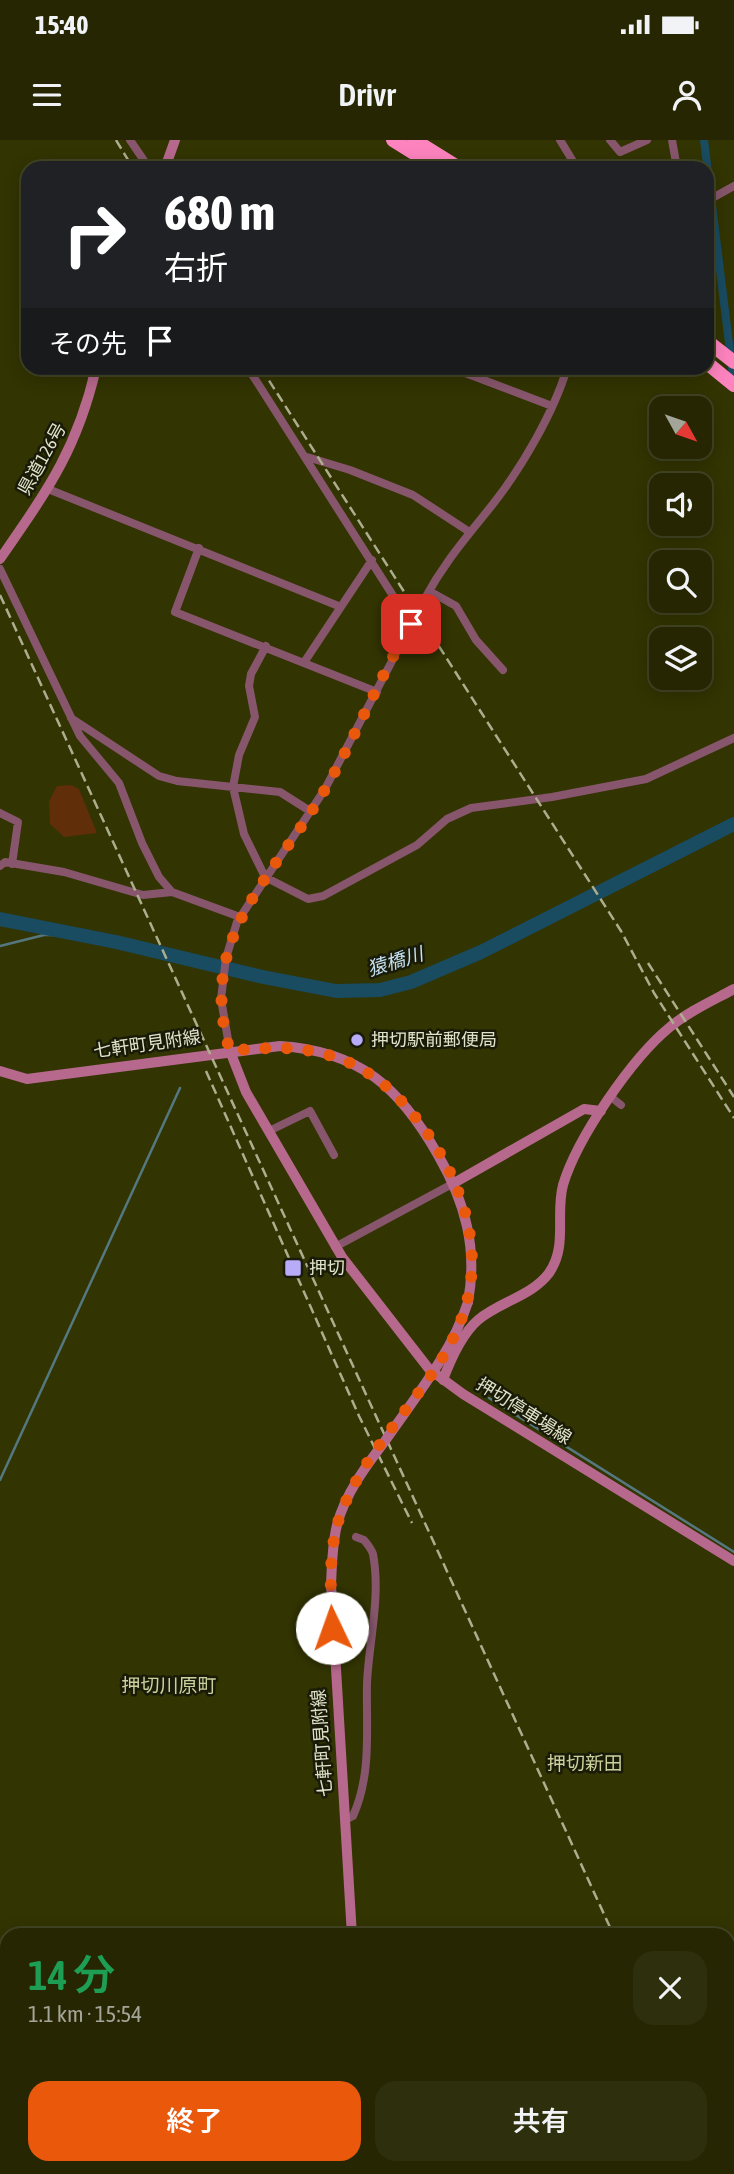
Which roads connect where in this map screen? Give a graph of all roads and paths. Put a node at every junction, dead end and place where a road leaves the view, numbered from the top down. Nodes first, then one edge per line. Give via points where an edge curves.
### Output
1 (130, 140) edge
2 (175, 140) edge
3 (393, 140) edge
4 (414, 140) edge
5 (560, 140) edge
6 (610, 140) edge
7 (647, 140) edge
8 (671, 140) edge
9 (144, 161) edge
10 (168, 161) edge
11 (427, 161) edge
12 (448, 161) edge
13 (573, 161) edge
14 (676, 161) edge
15 (734, 187) edge
16 (714, 198) edge
17 (714, 337) edge
18 (714, 346) edge
19 (734, 351) edge
20 (714, 361) edge
21 (734, 362) edge
22 (714, 369) edge
23 (94, 375) edge
24 (253, 375) edge
25 (471, 375) edge
26 (564, 375) edge
27 (734, 377) edge
28 (734, 385) edge
29 (552, 405) junction
30 (307, 457) junction
31 (47, 489) junction
32 (468, 531) junction
33 (199, 548) junction
34 (0, 559) edge
35 (372, 560) junction
36 (0, 569) edge
37 (429, 591) junction
38 (424, 600) tunnel mouth
39 (341, 607) junction
40 (266, 646) junction
41 (305, 661) junction
42 (503, 670) dead end
43 (377, 692) junction
44 (69, 716) junction
45 (734, 738) edge
46 (233, 787) junction
47 (310, 811) junction
48 (0, 813) edge
49 (12, 864) junction
50 (0, 866) edge
51 (265, 877) junction
52 (172, 892) junction
53 (240, 917) junction
54 (734, 989) edge
55 (230, 1051) junction
56 (0, 1071) edge
57 (611, 1097) junction
58 (621, 1105) dead end
59 (601, 1111) junction
60 (269, 1131) junction
61 (334, 1155) dead end
62 (454, 1183) junction
63 (335, 1247) junction
64 (443, 1380) junction
65 (356, 1537) dead end
66 (734, 1561) edge
67 (345, 1820) junction
68 (352, 1928) edge

1 - 9 street
2 - 10 main road
3 - 11 highway
4 - 12 highway
5 - 13 street
6 - 7 street via 620,152
8 - 14 street
15 - 16 street
17 - 19 highway
18 - 21 highway
20 - 27 highway
22 - 28 highway
23 - 31 main road, 県道126号 via 77,434
24 - 30 street
25 - 29 street
26 - 29 street
29 - 32 street via 504,488
30 - 32 street via 413,495
30 - 35 street
31 - 33 street
31 - 34 main road, 県道126号
32 - 37 street
33 - 39 street
33 - 40 street via 175,612
35 - 39 street
35 - 43 street via 413,621
36 - 44 street
37 - 38 street
37 - 42 street via 456,606 476,640
39 - 41 street
40 - 41 street
40 - 46 street via 251,674 255,717 239,755
41 - 43 street
43 - 47 street
44 - 46 street via 159,776
44 - 52 street via 119,783 142,843
45 - 51 street via 646,779 471,808 447,820 417,845 323,897 308,899
46 - 47 street via 281,792
46 - 51 street via 244,834
47 - 51 street
48 - 49 street via 18,822
49 - 50 street
49 - 52 street via 64,872 143,895
51 - 53 street
52 - 53 street
53 - 55 street via 221,999
54 - 57 main road via 687,1014 663,1033
55 - 56 main road, 七軒町見附線 via 27,1079
55 - 60 main road, 押切停車場線 via 246,1092
55 - 62 main road, 七軒町見附線 via 280,1046 312,1049 369,1073 417,1119
57 - 58 street
57 - 59 main road
59 - 62 main road via 584,1110
59 - 64 main road via 563,1188 558,1255 548,1274 478,1320
60 - 61 street via 310,1111
60 - 63 main road, 押切停車場線
62 - 63 street
62 - 67 main road, 七軒町見附線, bridge via 467,1216 472,1251 468,1302 459,1331 372,1458 346,1502 335,1537 331,1585
63 - 64 main road, 押切停車場線 via 411,1347
64 - 66 main road, 押切停車場線
65 - 67 street via 364,1540 373,1554 369,1738 359,1803 353,1816
67 - 68 main road, 七軒町見附線

